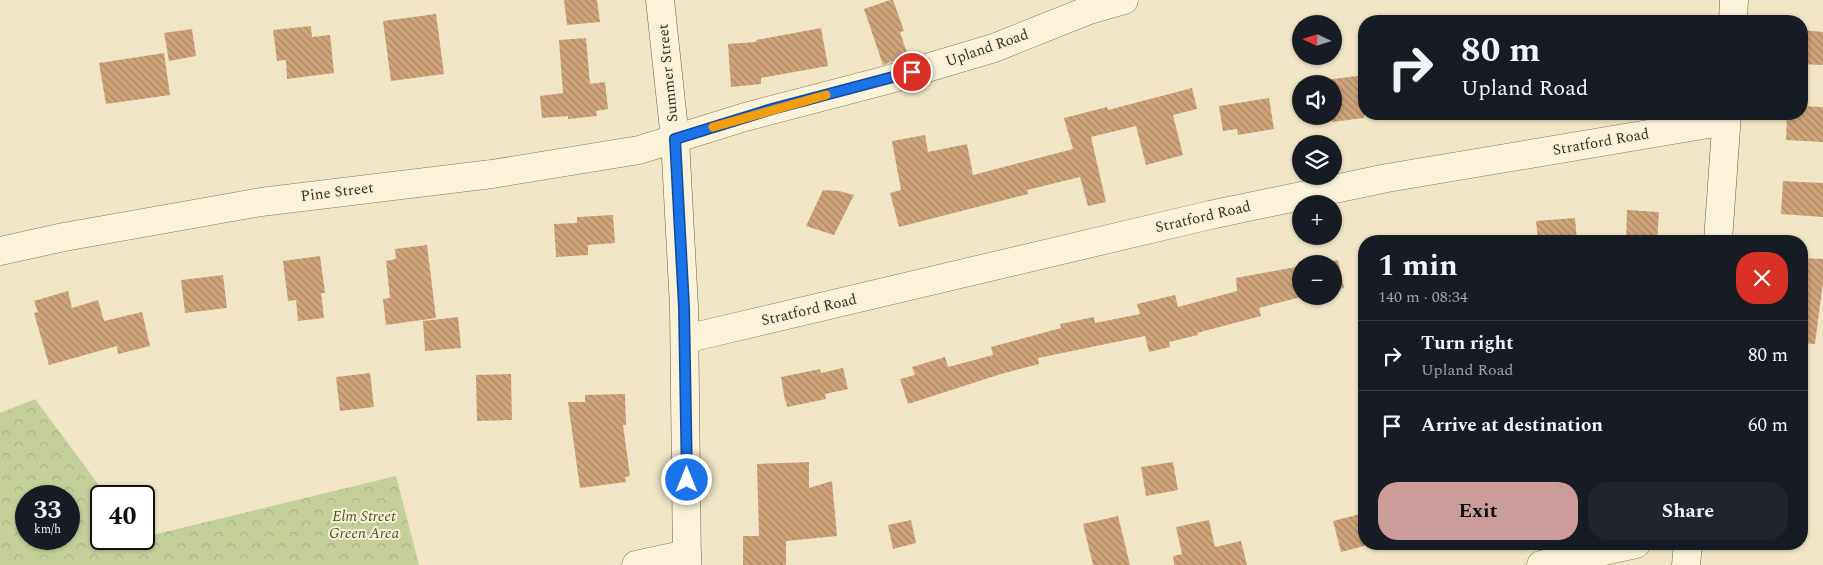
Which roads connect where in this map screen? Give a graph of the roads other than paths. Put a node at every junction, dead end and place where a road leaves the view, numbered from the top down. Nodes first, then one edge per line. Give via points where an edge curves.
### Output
1 (660, 0) edge
2 (1124, 0) edge
3 (1734, 0) edge
4 (1088, 5) edge
5 (1733, 15) edge
6 (1709, 120) edge
7 (1726, 120) edge
8 (675, 139) junction
9 (1718, 235) edge
10 (0, 251) edge
11 (685, 339) junction
12 (1609, 550) edge
13 (1687, 550) edge
14 (687, 560) edge
15 (636, 565) edge
16 (1541, 565) edge
17 (1686, 565) edge

1 - 8 street, Summer Street
2 - 4 street, Upland Road
3 - 5 street
4 - 8 street, Upland Road via 994,48
6 - 11 street, Stratford Road via 1387,178 1228,211
7 - 9 street
8 - 10 street, Pine Street via 593,159 261,202
8 - 11 street, Summer Street
11 - 14 street, Summer Street
12 - 16 street
13 - 17 street
14 - 15 street

